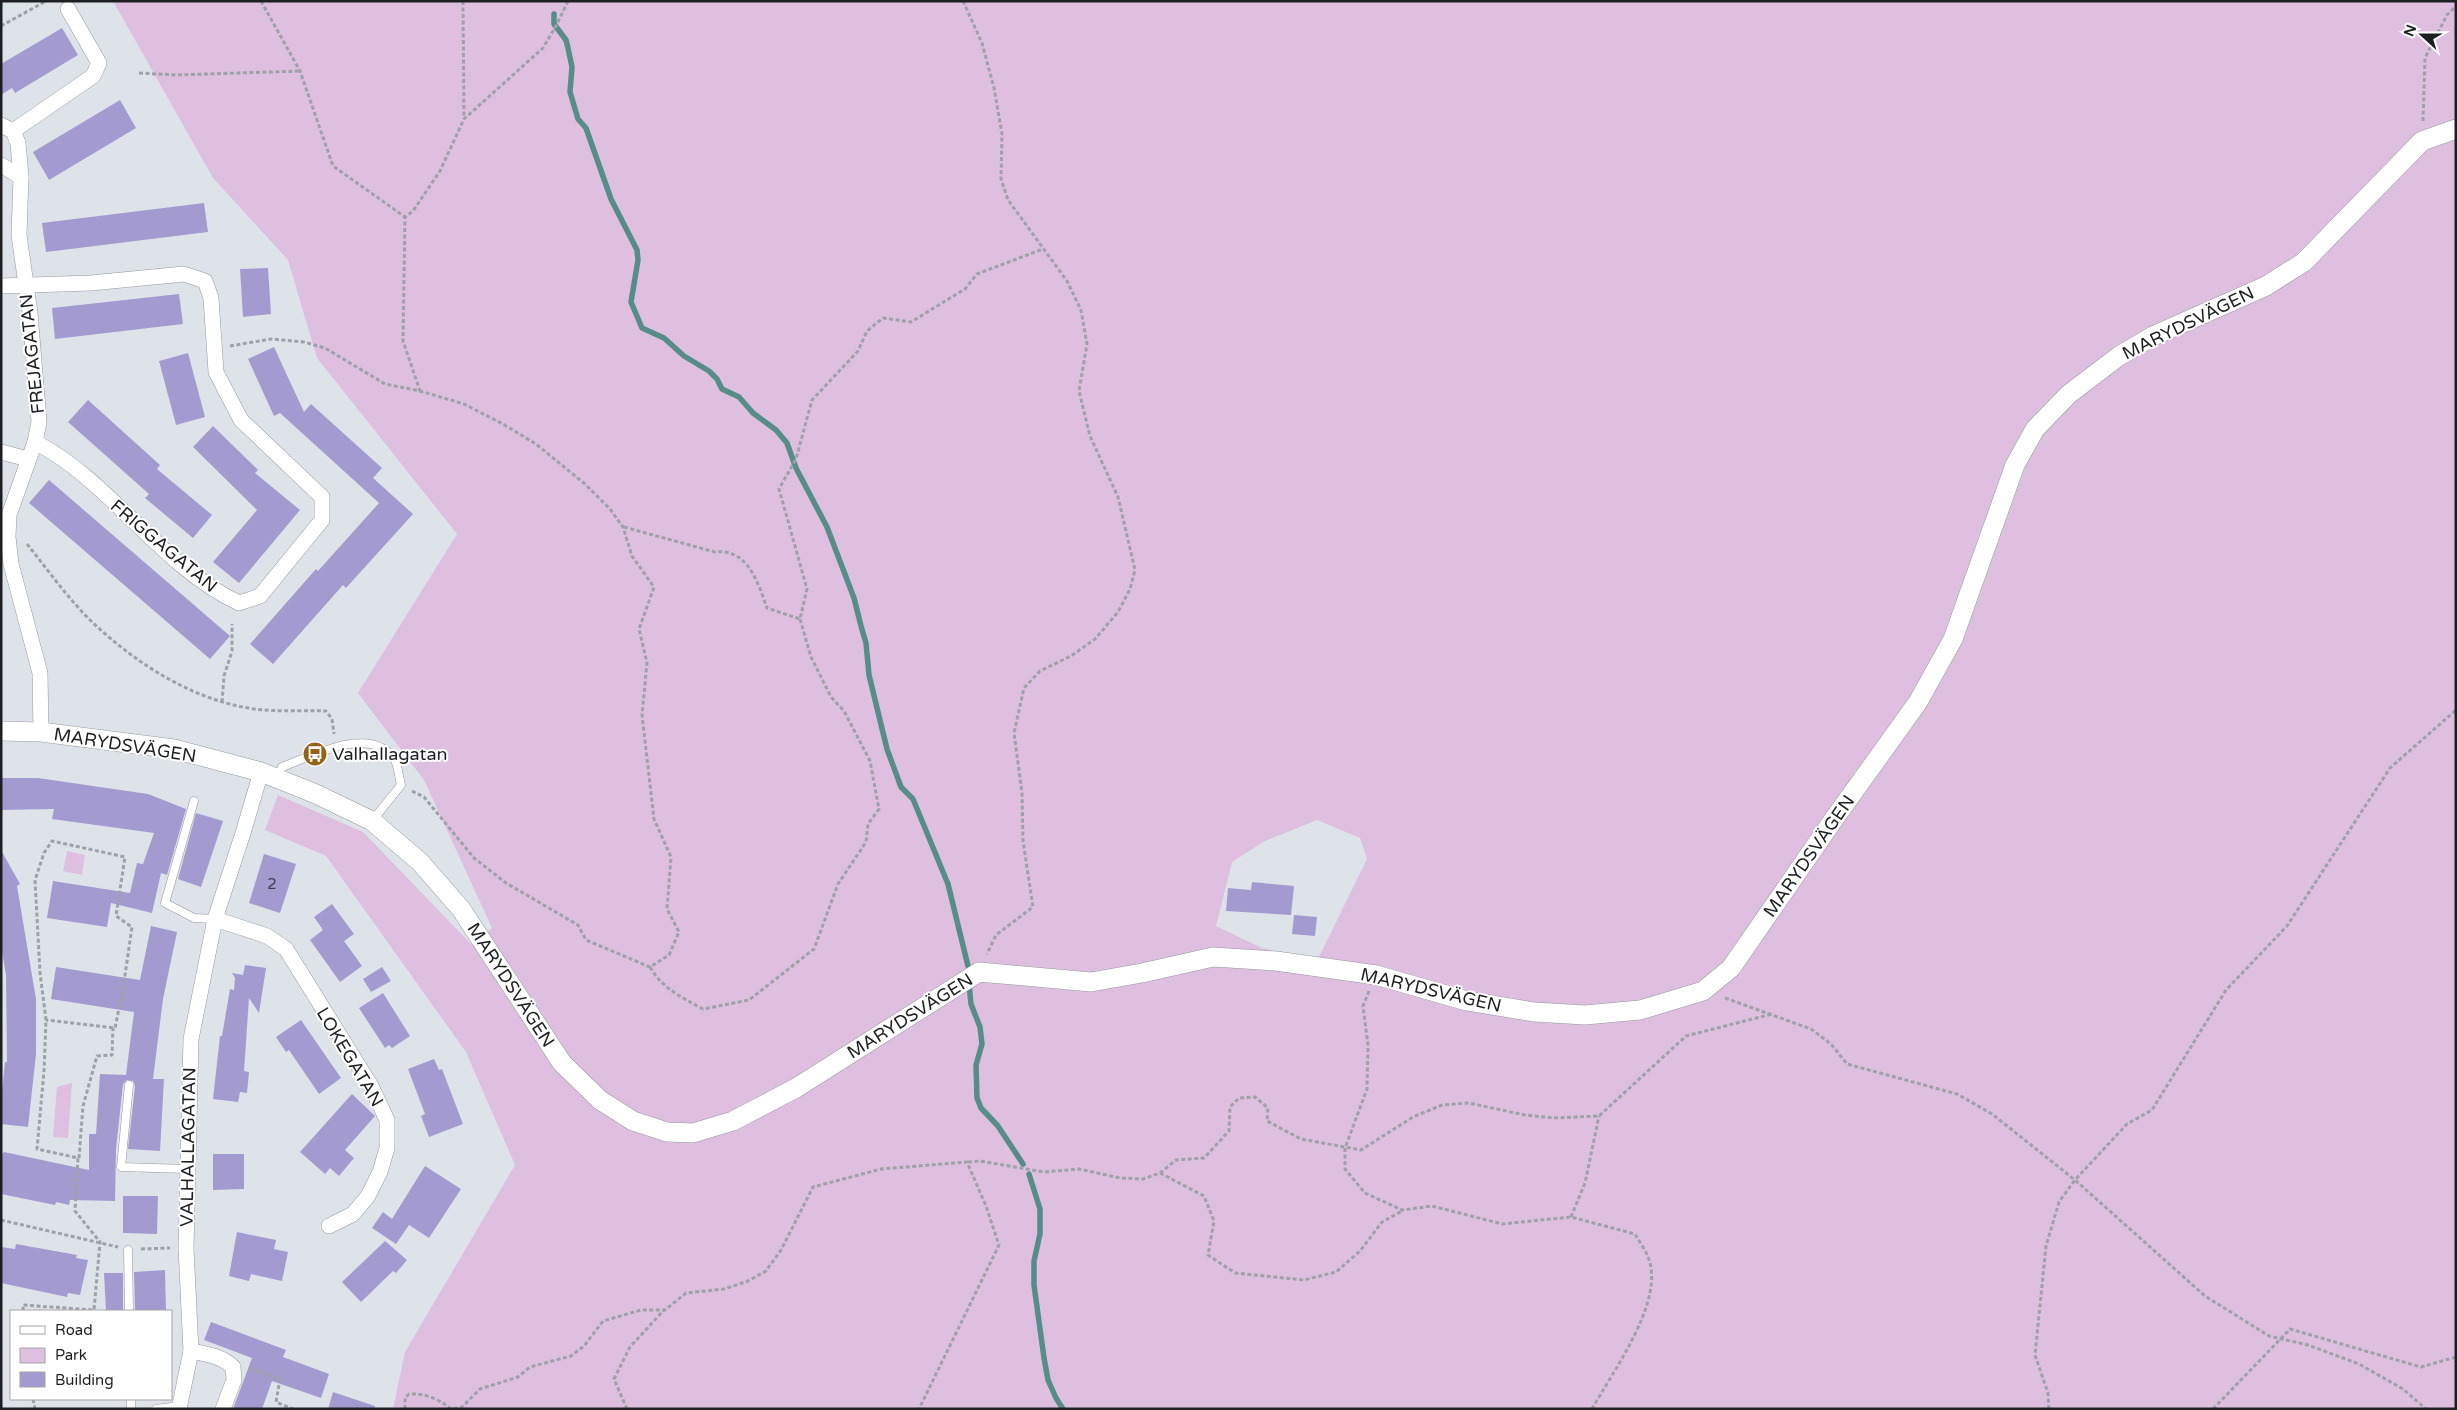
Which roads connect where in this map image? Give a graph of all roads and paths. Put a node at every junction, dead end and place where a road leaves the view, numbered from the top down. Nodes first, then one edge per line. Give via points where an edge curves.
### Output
1 (46, 1) edge
2 (261, 1) edge
3 (463, 1) edge
4 (568, 1) edge
5 (964, 1) edge
6 (2456, 6) edge
7 (68, 9) dead end
8 (1, 26) edge
9 (300, 71) junction
10 (140, 73) dead end
11 (464, 119) junction
12 (7, 128) edge
13 (2456, 129) edge
14 (2422, 141) junction
15 (1, 165) edge
16 (21, 177) junction
17 (405, 217) junction
18 (1043, 249) junction
19 (1, 286) edge
20 (24, 286) junction
21 (215, 349) junction
22 (420, 391) junction
23 (35, 442) junction
24 (1, 452) edge
25 (28, 459) junction
26 (624, 526) junction
27 (8, 537) junction
28 (6, 564) edge
29 (800, 619) junction
30 (232, 624) dead end
31 (222, 702) junction
32 (2456, 710) edge
33 (1, 731) edge
34 (41, 732) junction
35 (331, 739) dead end
36 (268, 776) junction
37 (401, 785) junction
38 (194, 801) dead end
39 (372, 821) junction
40 (215, 919) junction
41 (650, 966) junction
42 (979, 972) junction
43 (1376, 974) junction
44 (1703, 991) junction
45 (1772, 1014) junction
46 (46, 1020) junction
47 (113, 1028) junction
48 (129, 1085) dead end
49 (1599, 1116) junction
50 (1345, 1148) junction
51 (78, 1158) junction
52 (968, 1162) junction
53 (187, 1169) junction
54 (1160, 1174) junction
55 (2075, 1180) junction
56 (1402, 1210) junction
57 (1572, 1217) junction
58 (1, 1220) edge
59 (329, 1226) dead end
60 (100, 1242) junction
61 (128, 1250) dead end
62 (23, 1310) edge
63 (94, 1310) edge
64 (94, 1310) edge
65 (129, 1310) edge
66 (665, 1310) junction
67 (2279, 1340) junction
68 (191, 1352) junction
69 (2456, 1357) edge
70 (233, 1367) junction
71 (179, 1407) edge
72 (156, 1409) edge
73 (223, 1409) edge
74 (293, 1409) edge
75 (405, 1409) edge
76 (451, 1409) edge
77 (627, 1409) edge
78 (919, 1409) edge
79 (1592, 1409) edge
80 (2049, 1409) edge
81 (2213, 1409) edge
82 (2426, 1409) edge

1 - 8 path
2 - 9 path
3 - 11 path
4 - 11 path via 543,48
5 - 18 path via 982,43 994,88 1002,134 1001,178 1008,200
6 - 14 path via 2447,15 2424,58
7 - 12 street via 99,63 93,76
9 - 10 path
9 - 17 path via 333,166
11 - 17 path via 440,172 413,211
12 - 16 street, FREJAGATAN via 18,143
13 - 14 street, MARYDSVÄGEN
14 - 44 street, MARYDSVÄGEN via 2304,262 2266,286 2153,336 2118,356 2069,394 2035,429 2015,465 1953,639 1918,702 1731,968
15 - 16 street
16 - 20 street, FREJAGATAN via 19,235
17 - 22 path via 403,341
18 - 29 path via 977,274 964,289 911,322 883,318 867,331 858,351 812,400 796,459 779,489 807,589
18 - 42 path via 1067,281 1081,310 1087,344 1079,391 1090,436 1118,497 1134,570 1130,589 1118,612 1095,639 1071,656 1040,671 1024,688 1014,733 1022,793 1023,841 1033,907 996,935
19 - 20 street
20 - 21 street, FRIGGAGATAN via 184,274 205,281 211,298
20 - 23 street, FREJAGATAN via 30,313 39,422
21 - 22 path via 271,339 304,342 324,348 385,384
21 - 23 street, FRIGGAGATAN via 216,372 242,420 322,498 322,520 260,596 239,602 220,594 166,551 60,455
22 - 26 path via 464,404 536,444 585,484
23 - 25 street, FREJAGATAN
24 - 25 street
25 - 27 street, FREJAGATAN via 9,514
26 - 29 path via 715,552 725,551 746,562 767,608
26 - 41 path via 632,556 654,587 639,629 647,663 642,715 654,819 671,857 667,909 679,932 669,956
27 - 28 street, FREJAGATAN
27 - 31 path via 23,540 90,620 143,664 195,694
28 - 34 street, FREJAGATAN via 40,673
29 - 41 path via 811,657 830,697 844,711 870,761 879,809 868,824 866,842 838,884 814,949 749,1000 703,1009 669,991 657,980
30 - 31 path via 232,651 224,676
31 - 35 path via 255,709 326,711 332,720 334,735
32 - 55 path via 2390,768 2287,926 2226,990 2152,1110 2127,1124
33 - 34 street, MARYDSVÄGEN
34 - 36 street, MARYDSVÄGEN via 164,748
36 - 37 lane via 282,767 347,744 368,743 381,748 394,759
36 - 39 street, MARYDSVÄGEN via 316,794
36 - 40 street, VALHALLAGATAN via 243,833
37 - 39 lane
37 - 41 path via 424,797 474,858 506,883 578,925 586,940
38 - 40 lane via 165,903 194,918
39 - 42 street, MARYDSVÄGEN via 420,862 460,909 562,1063 600,1100 633,1121 666,1132 693,1133 733,1121 796,1088
40 - 53 street, VALHALLAGATAN via 191,1039
40 - 59 street, LOKEGATAN via 267,936 286,949 371,1086 386,1120 387,1148 368,1196 353,1214
42 - 43 street, MARYDSVÄGEN via 1091,982 1213,957 1276,961
43 - 44 street, MARYDSVÄGEN via 1467,1001 1534,1012 1585,1015 1640,1010
43 - 50 path via 1363,1006 1368,1045 1367,1089
44 - 45 path
45 - 49 path via 1686,1036
45 - 55 path via 1811,1029 1831,1044 1847,1064 1957,1094 1992,1114
46 - 47 path
46 - 47 path via 35,880 44,853 52,841 125,857 116,916 132,927 123,989
46 - 51 path via 37,1149
47 - 51 path via 112,1055 97,1056 83,1106
48 - 53 lane via 121,1167
49 - 50 path via 1554,1118 1469,1103 1442,1105 1413,1117 1361,1150
49 - 57 path via 1585,1183
50 - 54 path via 1301,1139 1267,1122 1268,1108 1255,1097 1239,1098 1230,1106 1229,1131 1204,1158 1176,1160
50 - 56 path via 1345,1169 1365,1193
51 - 60 path via 75,1211
52 - 54 path via 980,1161 1044,1172 1079,1169 1120,1178 1143,1179
52 - 66 path via 881,1169 813,1187 781,1250 766,1271 724,1289 686,1293
52 - 78 path via 999,1245
53 - 68 street, VALHALLAGATAN via 186,1248
54 - 56 path via 1204,1196 1214,1221 1208,1254 1234,1273 1304,1280 1336,1272 1360,1251 1382,1222
55 - 67 path via 2205,1296
55 - 80 path via 2059,1202 2046,1246 2035,1355 2048,1393
56 - 57 path via 1432,1206 1502,1224
57 - 79 path via 1635,1234 1649,1258 1652,1284 1643,1320
58 - 60 path
60 - 64 path
61 - 65 lane
62 - 63 path via 23,1306
66 - 76 path via 642,1310 603,1321 584,1346 571,1356 530,1367 518,1377 480,1389 462,1406
66 - 77 path via 630,1347 614,1379
67 - 69 path via 2290,1329 2421,1367
67 - 81 path
67 - 82 path via 2308,1345 2358,1364 2403,1389
68 - 70 street via 216,1357
68 - 71 street, VALHALLAGATAN
70 - 73 street via 234,1380
70 - 74 path via 253,1368 280,1379 276,1402
71 - 72 lane
75 - 76 path via 409,1394 436,1399

